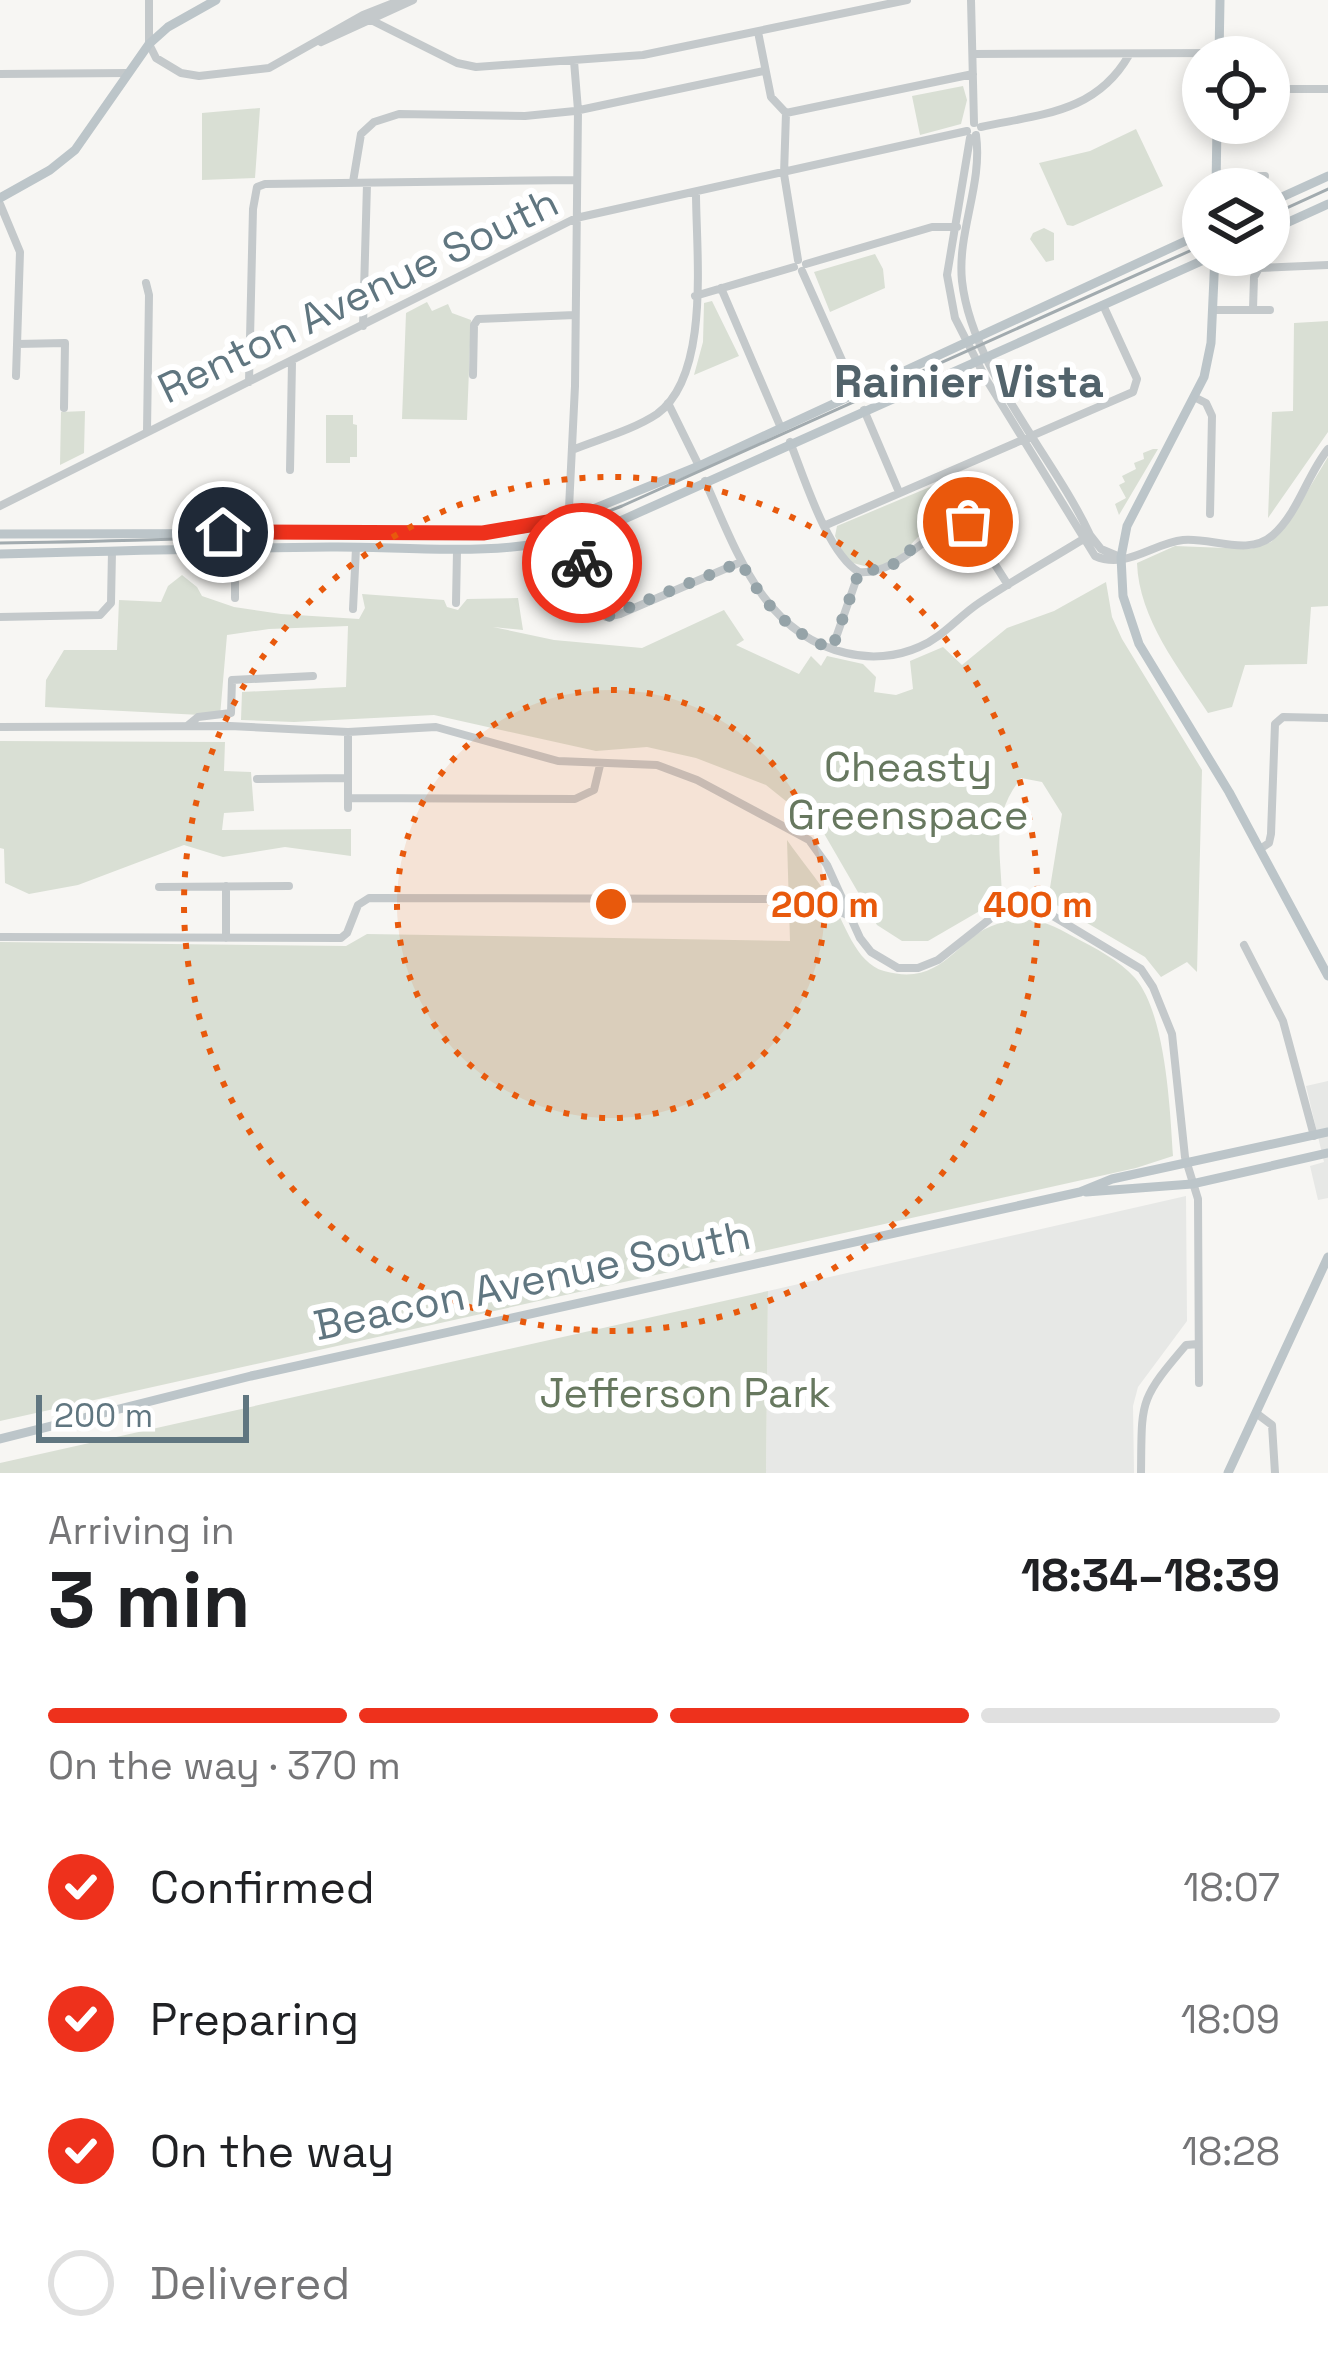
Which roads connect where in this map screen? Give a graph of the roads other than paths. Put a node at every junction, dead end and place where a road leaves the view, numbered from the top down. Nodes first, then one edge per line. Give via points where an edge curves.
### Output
1 (149, 0) edge
2 (216, 0) edge
3 (401, 0) edge
4 (413, 0) edge
5 (907, 0) edge
6 (971, 0) edge
7 (1220, 0) edge
8 (369, 19) junction
9 (758, 32) junction
10 (1219, 36) edge
11 (320, 42) junction
12 (149, 44) junction
13 (1129, 53) junction
14 (973, 54) junction
15 (1182, 54) edge
16 (574, 61) junction
17 (764, 71) junction
18 (128, 73) junction
19 (0, 74) edge
20 (973, 74) junction
21 (1328, 88) edge
22 (1290, 89) edge
23 (578, 110) junction
24 (786, 113) junction
25 (974, 131) junction
26 (784, 174) junction
27 (1328, 176) edge
28 (576, 180) junction
29 (352, 182) junction
30 (367, 184) junction
31 (697, 193) junction
32 (1290, 193) edge
33 (0, 201) edge
34 (1328, 204) edge
35 (576, 218) junction
36 (1290, 221) edge
37 (960, 228) junction
38 (1182, 242) edge
39 (1328, 265) edge
40 (800, 266) junction
41 (1182, 269) edge
42 (1214, 276) edge
43 (146, 283) dead end
44 (721, 288) junction
45 (695, 296) junction
46 (1103, 304) junction
47 (1253, 309) junction
48 (1213, 310) junction
49 (1270, 310) dead end
50 (575, 315) junction
51 (363, 326) junction
52 (979, 336) junction
53 (967, 342) junction
54 (17, 344) junction
55 (982, 358) junction
56 (292, 362) junction
57 (473, 375) dead end
58 (16, 376) dead end
59 (249, 382) junction
60 (857, 394) junction
61 (1196, 398) junction
62 (668, 403) junction
63 (64, 408) dead end
64 (864, 410) junction
65 (781, 428) junction
66 (147, 432) junction
67 (1034, 436) junction
68 (790, 442) junction
69 (1023, 442) junction
70 (1328, 449) edge
71 (572, 450) junction
72 (699, 466) junction
73 (290, 470) dead end
74 (705, 481) junction
75 (899, 492) junction
76 (0, 506) edge
77 (1210, 514) dead end
78 (571, 518) junction
79 (826, 525) junction
80 (0, 534) edge
81 (574, 537) junction
82 (1087, 537) junction
83 (356, 548) junction
84 (235, 549) junction
85 (112, 551) junction
86 (457, 551) junction
87 (0, 554) edge
88 (1121, 557) junction
89 (741, 562) junction
90 (859, 572) junction
91 (1008, 585) junction
92 (235, 598) dead end
93 (456, 603) dead end
94 (352, 609) dead end
95 (0, 617) edge
96 (832, 649) junction
97 (313, 676) dead end
98 (1328, 718) edge
99 (187, 726) junction
100 (0, 728) edge
101 (348, 731) junction
102 (600, 765) junction
103 (348, 778) junction
104 (257, 779) dead end
105 (1260, 849) junction
106 (226, 886) junction
107 (289, 886) dead end
108 (159, 887) dead end
109 (850, 917) junction
110 (0, 937) edge
111 (226, 938) junction
112 (1244, 945) dead end
113 (1326, 969) edge
114 (1328, 1132) edge
115 (1314, 1136) junction
116 (1328, 1154) edge
117 (1186, 1163) junction
118 (1192, 1184) junction
119 (1080, 1192) junction
120 (1328, 1257) edge
121 (1198, 1344) junction
122 (1198, 1383) dead end
123 (1256, 1413) junction
124 (0, 1439) edge
125 (1141, 1473) edge
126 (1228, 1473) edge
127 (1275, 1473) edge

1 - 12 street
2 - 12 main road
3 - 11 street
4 - 8 street
5 - 9 street
6 - 14 street
7 - 10 main road
8 - 11 street
8 - 16 street via 466,65
9 - 16 street
9 - 17 street
11 - 12 street via 269,68 199,76 171,69
12 - 18 main road
13 - 14 street
13 - 15 street
13 - 25 street, Renton Avenue South via 1118,74 1084,102
14 - 20 street
16 - 23 street
17 - 23 street
17 - 24 street via 770,98
18 - 19 street
18 - 33 main road via 76,150
20 - 24 street
20 - 25 street
21 - 22 street
23 - 28 street
23 - 29 street via 399,114 361,134
24 - 26 street
25 - 26 street, Renton Avenue South
25 - 37 street
26 - 31 street, Renton Avenue South
26 - 40 street
27 - 32 main road
28 - 30 street
28 - 35 street
29 - 30 street
29 - 59 street via 257,187
30 - 51 street
31 - 35 street, Renton Avenue South
31 - 45 street
33 - 54 street via 20,252
34 - 36 main road
35 - 50 street
35 - 51 street, Renton Avenue South
37 - 40 street via 932,227
37 - 52 street via 963,290
37 - 53 street via 948,291
38 - 52 main road
39 - 47 street via 1259,268
40 - 44 street
40 - 60 street
41 - 46 main road
42 - 48 main road
43 - 66 street
44 - 45 street
44 - 65 street
45 - 62 street via 693,350
46 - 55 main road
46 - 67 street via 1137,386
47 - 48 street
47 - 49 street
48 - 61 main road
50 - 57 street via 478,319
50 - 71 street
51 - 56 street, Renton Avenue South
52 - 53 main road
52 - 55 street
53 - 55 street
53 - 60 main road
54 - 58 street
54 - 63 street via 65,343
55 - 64 main road
55 - 67 street
55 - 69 street
56 - 59 street, Renton Avenue South
56 - 73 street
59 - 66 street, Renton Avenue South
60 - 65 main road
61 - 77 street via 1212,416
61 - 88 main road via 1133,512
62 - 71 street
62 - 72 street
64 - 68 main road
64 - 75 street
65 - 72 main road
66 - 76 street, Renton Avenue South
67 - 69 street
67 - 82 street
68 - 74 main road
68 - 79 street
69 - 75 street
69 - 82 street
70 - 88 street via 1264,542 1177,541
71 - 78 street
72 - 78 main road
74 - 81 main road
74 - 89 street
75 - 79 street
78 - 80 main road via 483,533
78 - 81 street
79 - 90 street
81 - 86 main road
81 - 89 street via 596,610 606,617
82 - 88 street
82 - 91 street
83 - 84 main road
83 - 86 main road
83 - 94 street
84 - 85 main road
84 - 92 street
85 - 87 main road
85 - 95 street via 105,612
86 - 93 street
88 - 105 main road via 1134,634
89 - 96 street via 786,623
90 - 91 street via 890,567 963,519
90 - 96 street
91 - 96 street via 913,650 882,656
97 - 99 street via 232,680 231,712
98 - 105 street via 1279,719 1271,834
99 - 100 street
99 - 101 street
101 - 102 street via 451,729 546,759
101 - 103 street
102 - 103 street via 594,790 575,799 348,803
102 - 109 street via 666,767 797,833 827,865
103 - 104 street
105 - 113 main road
106 - 107 street
106 - 108 street
106 - 111 street
109 - 111 street via 788,899 364,899 345,936
109 - 117 street via 871,952 898,968 938,960 990,917 1021,906 1133,962 1148,977 1172,1034
110 - 111 street
112 - 115 street via 1289,1038
114 - 115 main road, Beacon Avenue South
115 - 117 main road, Beacon Avenue South
116 - 118 main road, Beacon Avenue South
117 - 118 street
117 - 119 main road, Beacon Avenue South
118 - 119 main road, Beacon Avenue South
118 - 121 street
119 - 124 main road, Beacon Avenue South
120 - 123 main road
121 - 122 street
121 - 125 street via 1186,1346 1148,1391
123 - 126 main road
123 - 127 street via 1272,1425

